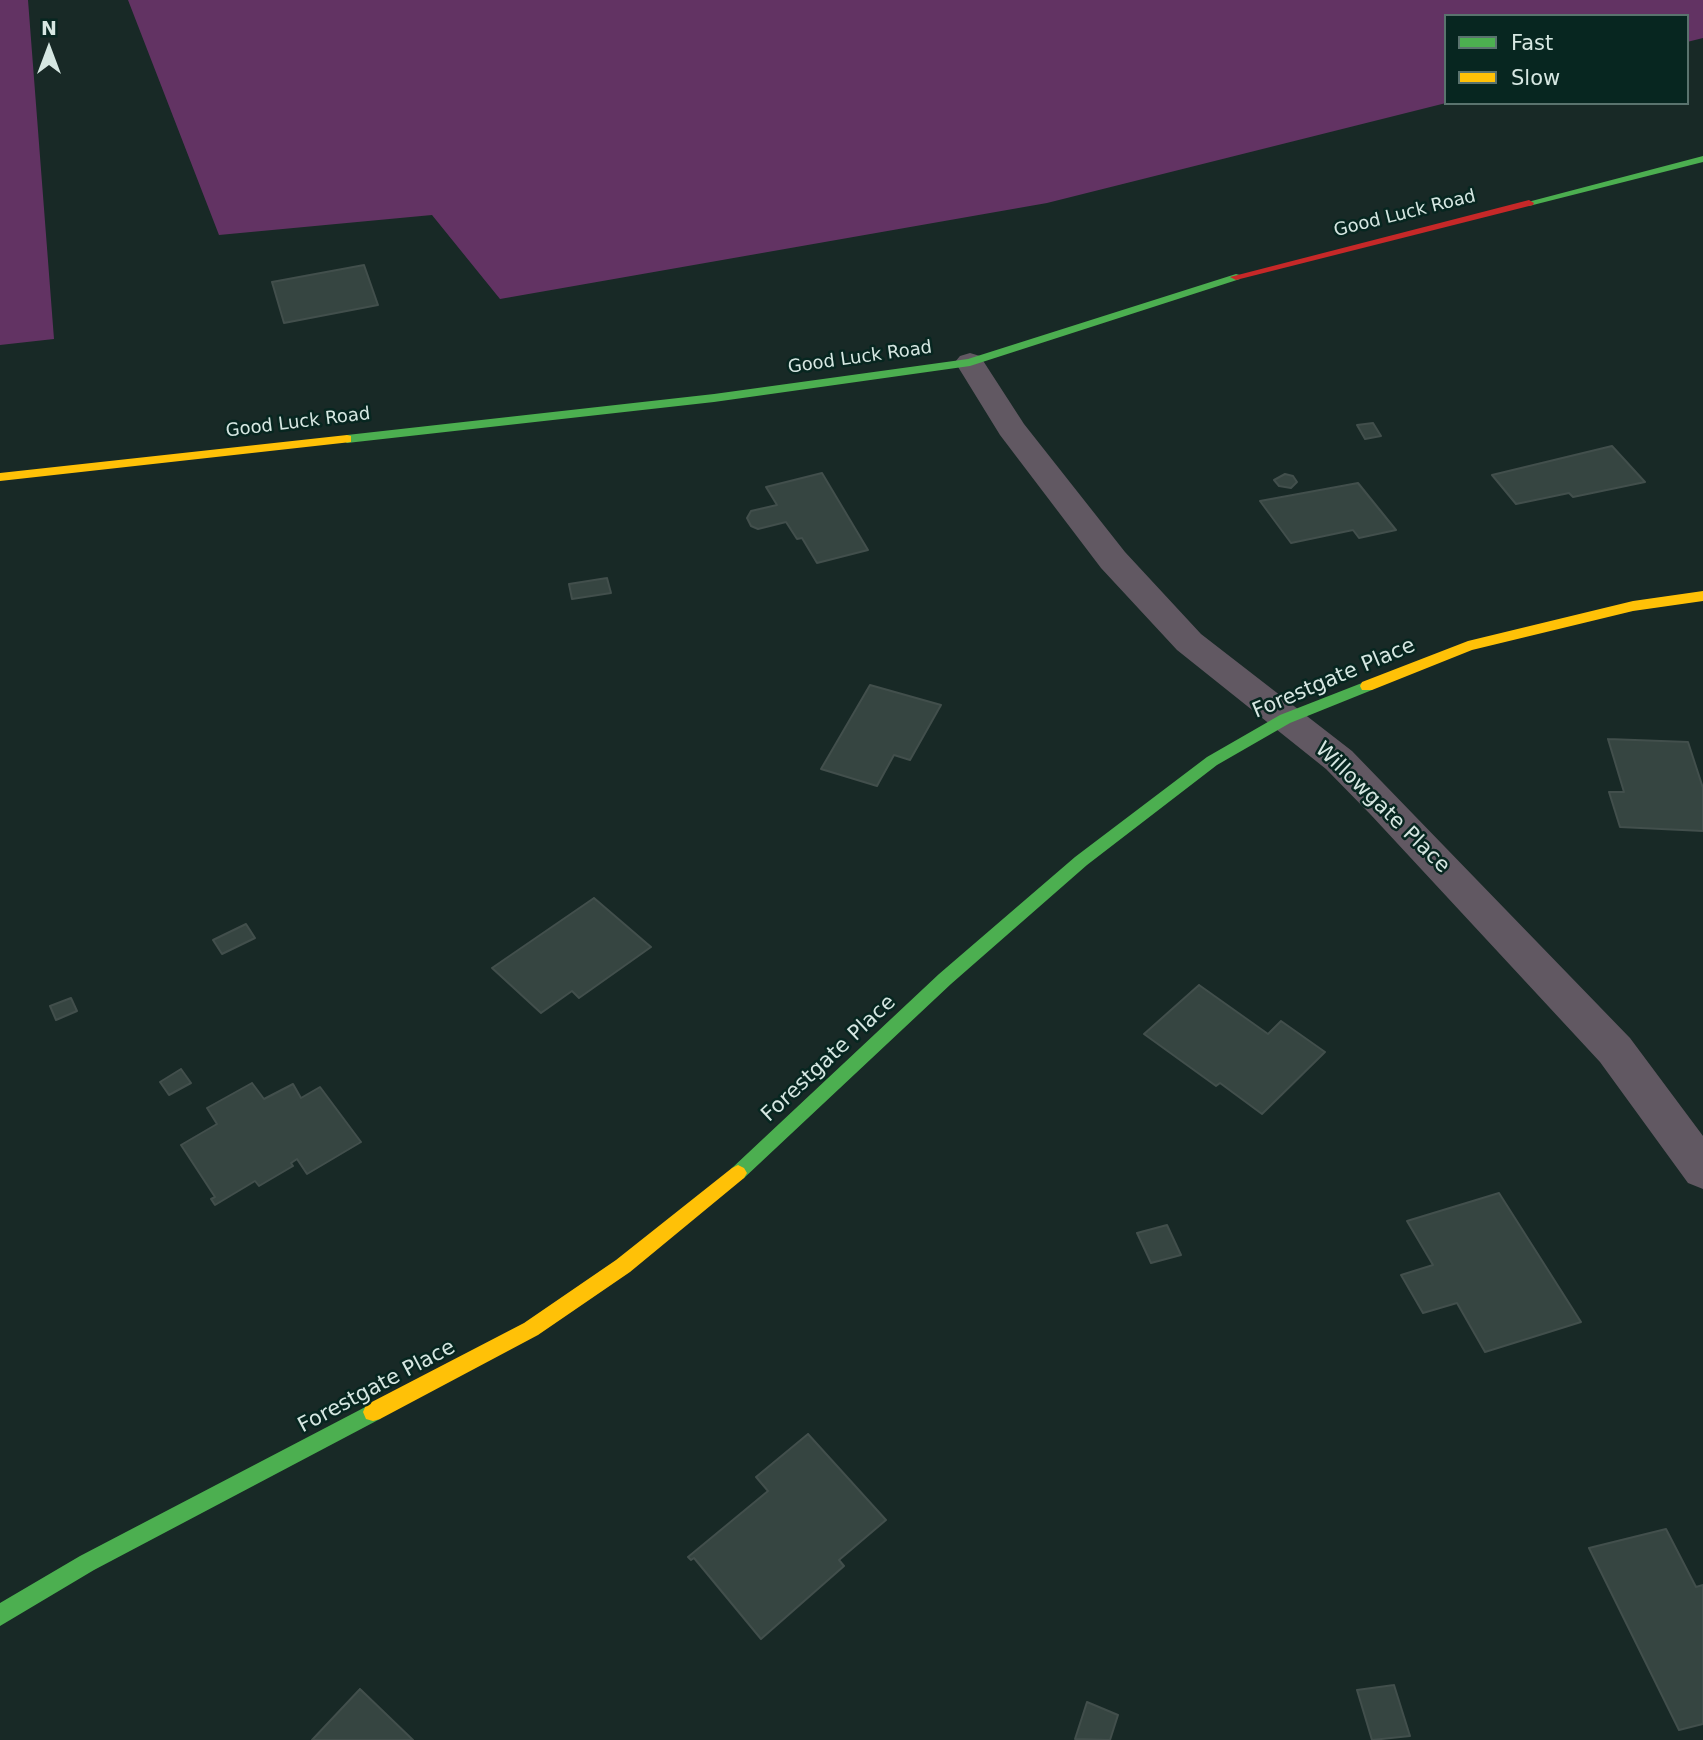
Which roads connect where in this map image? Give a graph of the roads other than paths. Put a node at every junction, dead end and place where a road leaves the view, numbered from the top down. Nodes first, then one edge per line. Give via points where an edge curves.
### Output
1 (1703, 159) edge
2 (970, 362) junction
3 (0, 477) edge
4 (1703, 596) edge
5 (1285, 719) junction
6 (1703, 1170) edge
7 (0, 1615) edge

1 - 2 street, Good Luck Road via 1222,280
2 - 3 street, Good Luck Road via 714,398
2 - 5 street, Willowgate Place via 1011,428 1113,559 1189,642
4 - 5 street, Forestgate Place via 1633,606 1468,646
5 - 6 street, Willowgate Place via 1339,760 1384,805 1615,1050
5 - 7 street, Forestgate Place via 1212,761 1081,861 945,979 716,1193 622,1266 531,1329 88,1563

